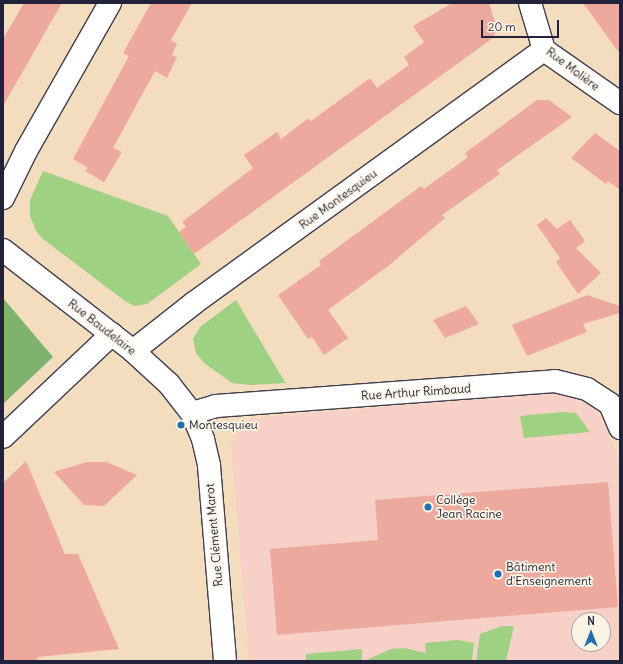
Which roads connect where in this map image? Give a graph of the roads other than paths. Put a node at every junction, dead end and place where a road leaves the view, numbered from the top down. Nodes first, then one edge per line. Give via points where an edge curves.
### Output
1 (110, 3) edge
2 (530, 3) edge
3 (544, 50) junction
4 (620, 103) edge
5 (3, 198) edge
6 (3, 250) edge
7 (112, 334) junction
8 (133, 351) junction
9 (192, 412) junction
10 (620, 428) edge
11 (3, 437) edge
12 (224, 661) edge

1 - 5 street via 30,144
2 - 3 street, Rue Molière
3 - 4 street, Rue Molière
3 - 8 street, Rue Montesquieu via 194,303
6 - 7 street, Rue Baudelaire
7 - 8 street, Rue Baudelaire
7 - 11 street
8 - 9 street, Rue Baudelaire via 169,384
9 - 10 street, Rue Arthur Rimbaud via 221,406 555,381 587,389 610,404
9 - 12 street, Rue Clément Marot via 203,439 209,466

